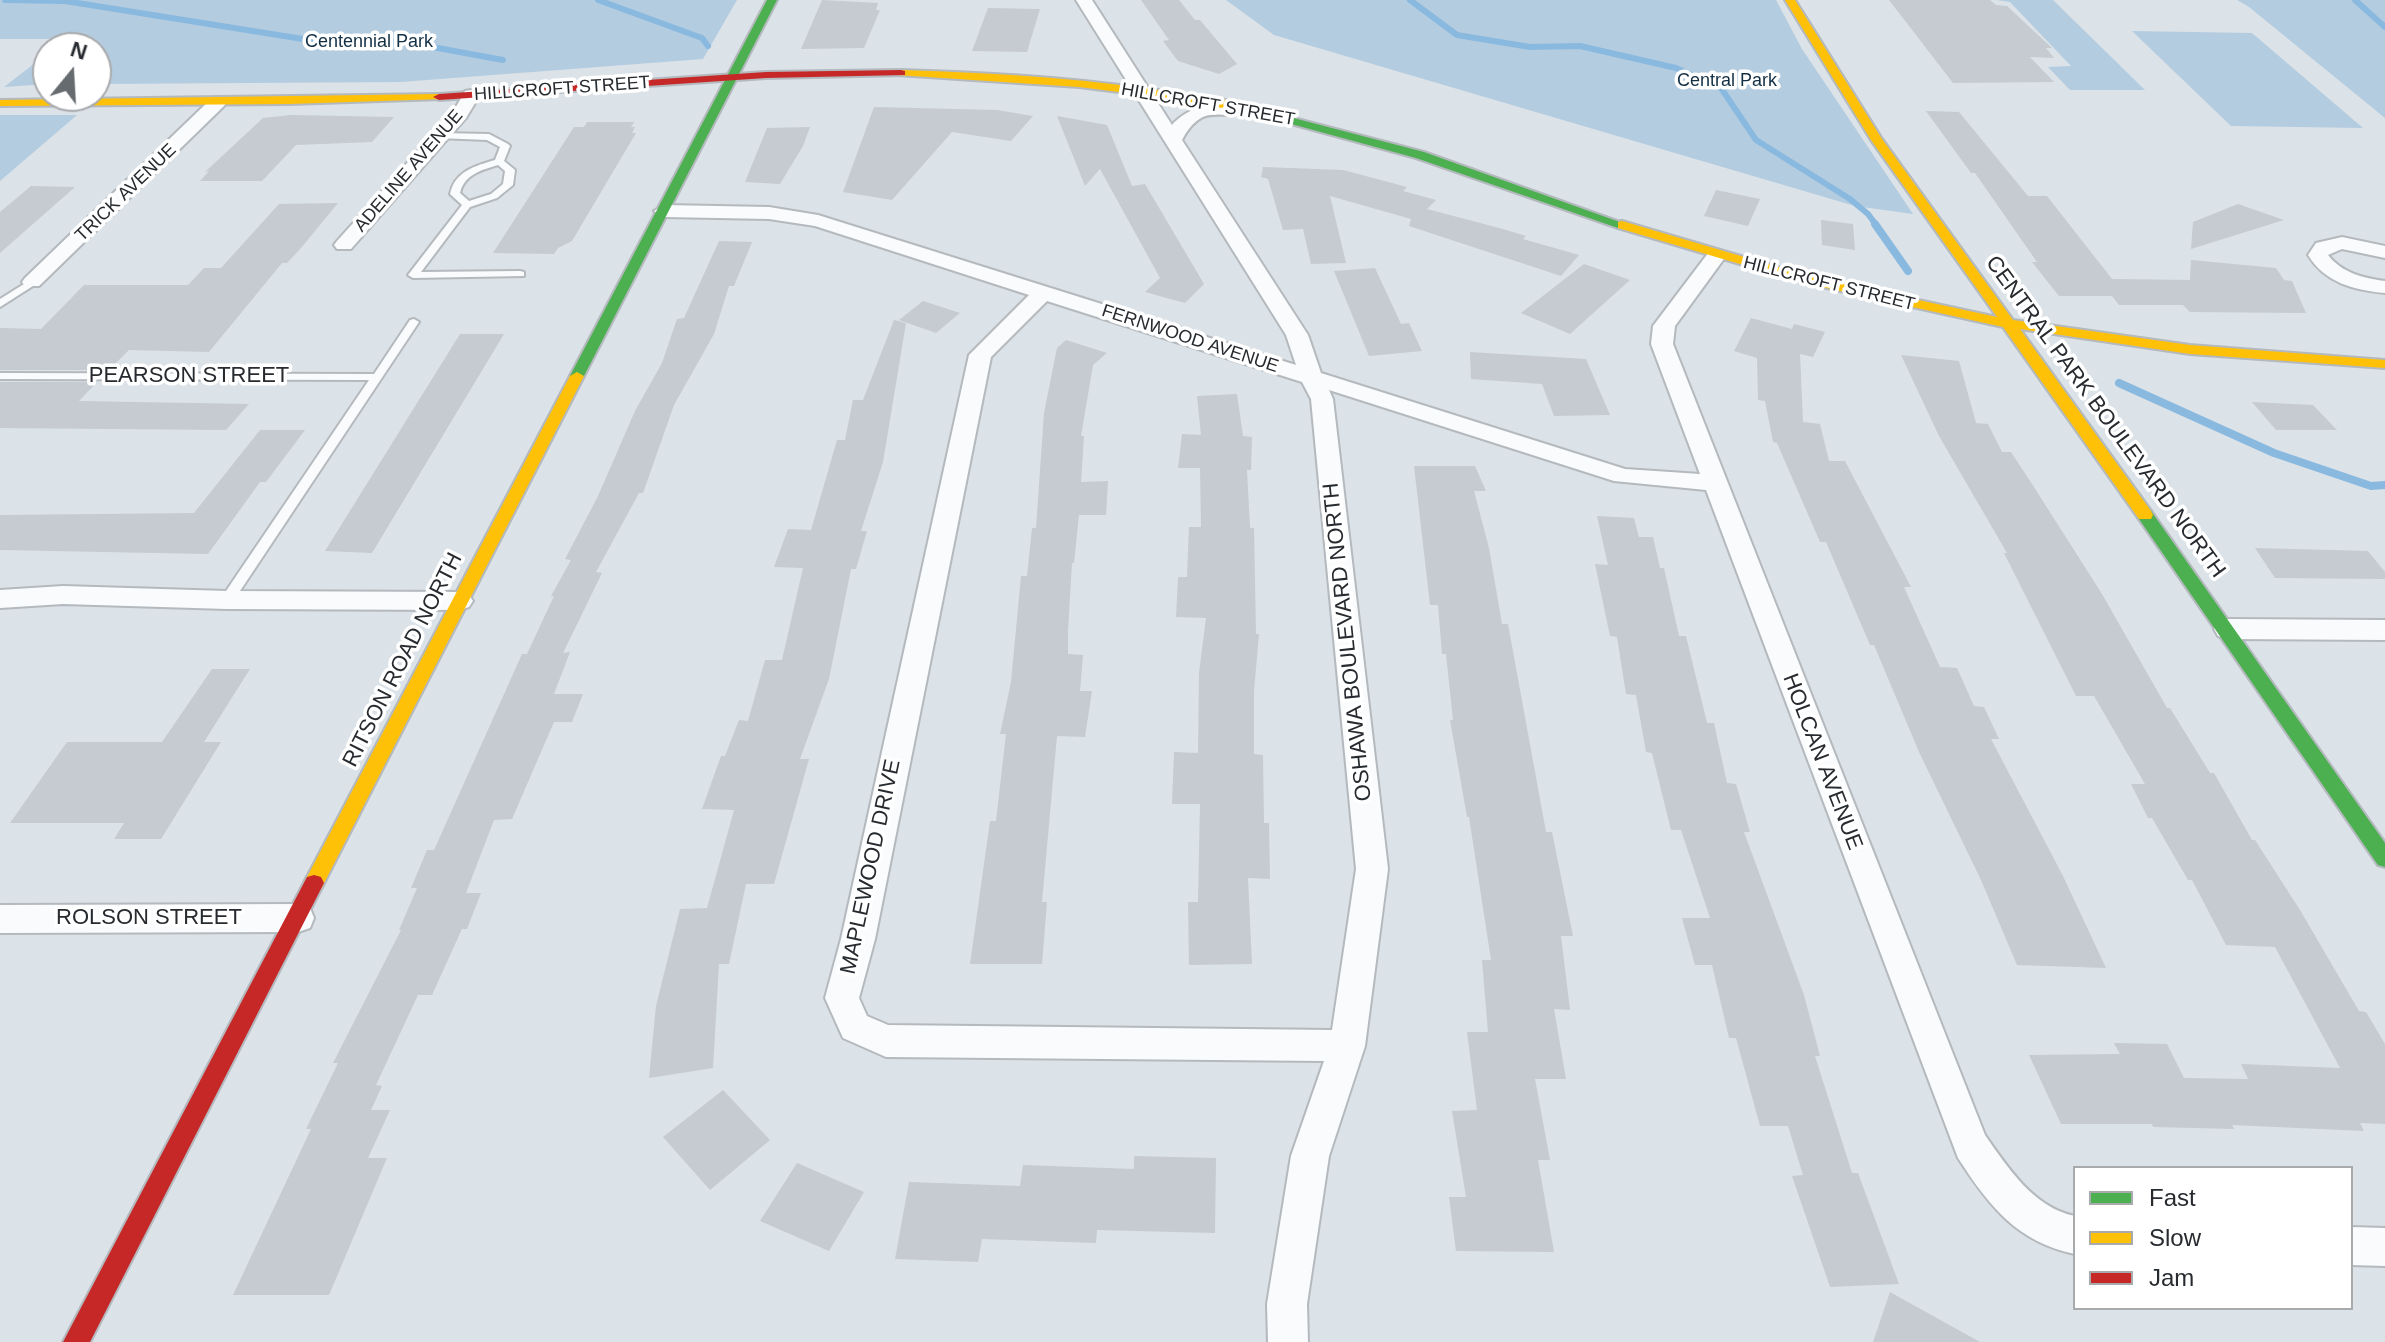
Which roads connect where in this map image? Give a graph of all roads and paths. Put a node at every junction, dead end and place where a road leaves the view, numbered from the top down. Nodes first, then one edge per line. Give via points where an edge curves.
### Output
1 (772, 0) edge
2 (1084, 0) edge
3 (1790, 0) edge
4 (732, 77) junction
5 (519, 92) junction
6 (1142, 92) junction
7 (471, 95) junction
8 (662, 101) dead end
9 (218, 102) junction
10 (0, 103) edge
11 (1239, 108) junction
12 (441, 136) junction
13 (1174, 138) junction
14 (499, 162) junction
15 (467, 205) junction
16 (664, 211) junction
17 (344, 245) dead end
18 (2385, 252) edge
19 (1716, 256) junction
20 (520, 274) dead end
21 (32, 282) joint
22 (2385, 287) edge
23 (1044, 292) junction
24 (0, 304) edge
25 (414, 322) dead end
26 (2011, 327) junction
27 (2385, 364) edge
28 (0, 376) edge
29 (377, 377) junction
30 (1311, 378) junction
31 (1714, 483) junction
32 (0, 599) edge
33 (227, 600) junction
34 (460, 601) junction
35 (2228, 629) junction
36 (2385, 630) edge
37 (2385, 859) edge
38 (298, 918) junction
39 (0, 919) edge
40 (1347, 1046) junction
41 (2073, 1235) edge
42 (2353, 1246) edge
43 (2385, 1247) edge
44 (76, 1342) edge
45 (1288, 1342) edge

1 - 4 street, RITSON ROAD NORTH
2 - 6 street, OSHAWA BOULEVARD NORTH
3 - 26 street, CENTRAL PARK BOULEVARD NORTH via 1816,48
4 - 5 street, HILLCROFT STREET
4 - 6 street, HILLCROFT STREET via 953,76
4 - 16 street, RITSON ROAD NORTH via 708,105
5 - 7 street, HILLCROFT STREET
5 - 8 street
6 - 11 street, HILLCROFT STREET
6 - 13 street, OSHAWA BOULEVARD NORTH
7 - 9 street, HILLCROFT STREET
7 - 12 street, ADELINE AVENUE
9 - 10 street, HILLCROFT STREET
9 - 21 street, TRICK AVENUE
11 - 13 street via 1189,115
11 - 19 street, HILLCROFT STREET via 1389,143
12 - 14 lane via 495,140 505,146
12 - 17 street, ADELINE AVENUE
13 - 30 street, OSHAWA BOULEVARD NORTH via 1297,335
14 - 15 lane via 510,170 508,185
14 - 15 lane via 468,173 457,183 455,194
15 - 20 lane via 413,275
16 - 23 street, FERNWOOD AVENUE via 769,213 818,221
16 - 34 street, RITSON ROAD NORTH
18 - 22 street via 2342,243 2323,247 2318,255 2342,277
19 - 26 street, HILLCROFT STREET
19 - 31 street, HOLCAN AVENUE via 1664,326 1662,344
21 - 24 lane
23 - 30 street, FERNWOOD AVENUE
23 - 40 street, MAPLEWOOD DRIVE via 980,355 842,998 855,1027 886,1041
25 - 29 lane
26 - 27 street, HILLCROFT STREET via 2245,357
26 - 35 street, CENTRAL PARK BOULEVARD NORTH
28 - 29 lane, PEARSON STREET
29 - 33 lane
30 - 31 street, FERNWOOD AVENUE via 1623,476
30 - 40 street, OSHAWA BOULEVARD NORTH via 1322,399 1372,869
31 - 41 street, HOLCAN AVENUE via 1971,1146 2001,1191 2050,1230
32 - 33 street via 63,595
33 - 34 street
34 - 38 street, RITSON ROAD NORTH
35 - 36 street
35 - 37 street, CENTRAL PARK BOULEVARD NORTH
38 - 39 street, ROLSON STREET
38 - 44 street, RITSON ROAD NORTH
40 - 45 street, OSHAWA BOULEVARD NORTH via 1310,1156 1287,1304
42 - 43 street

